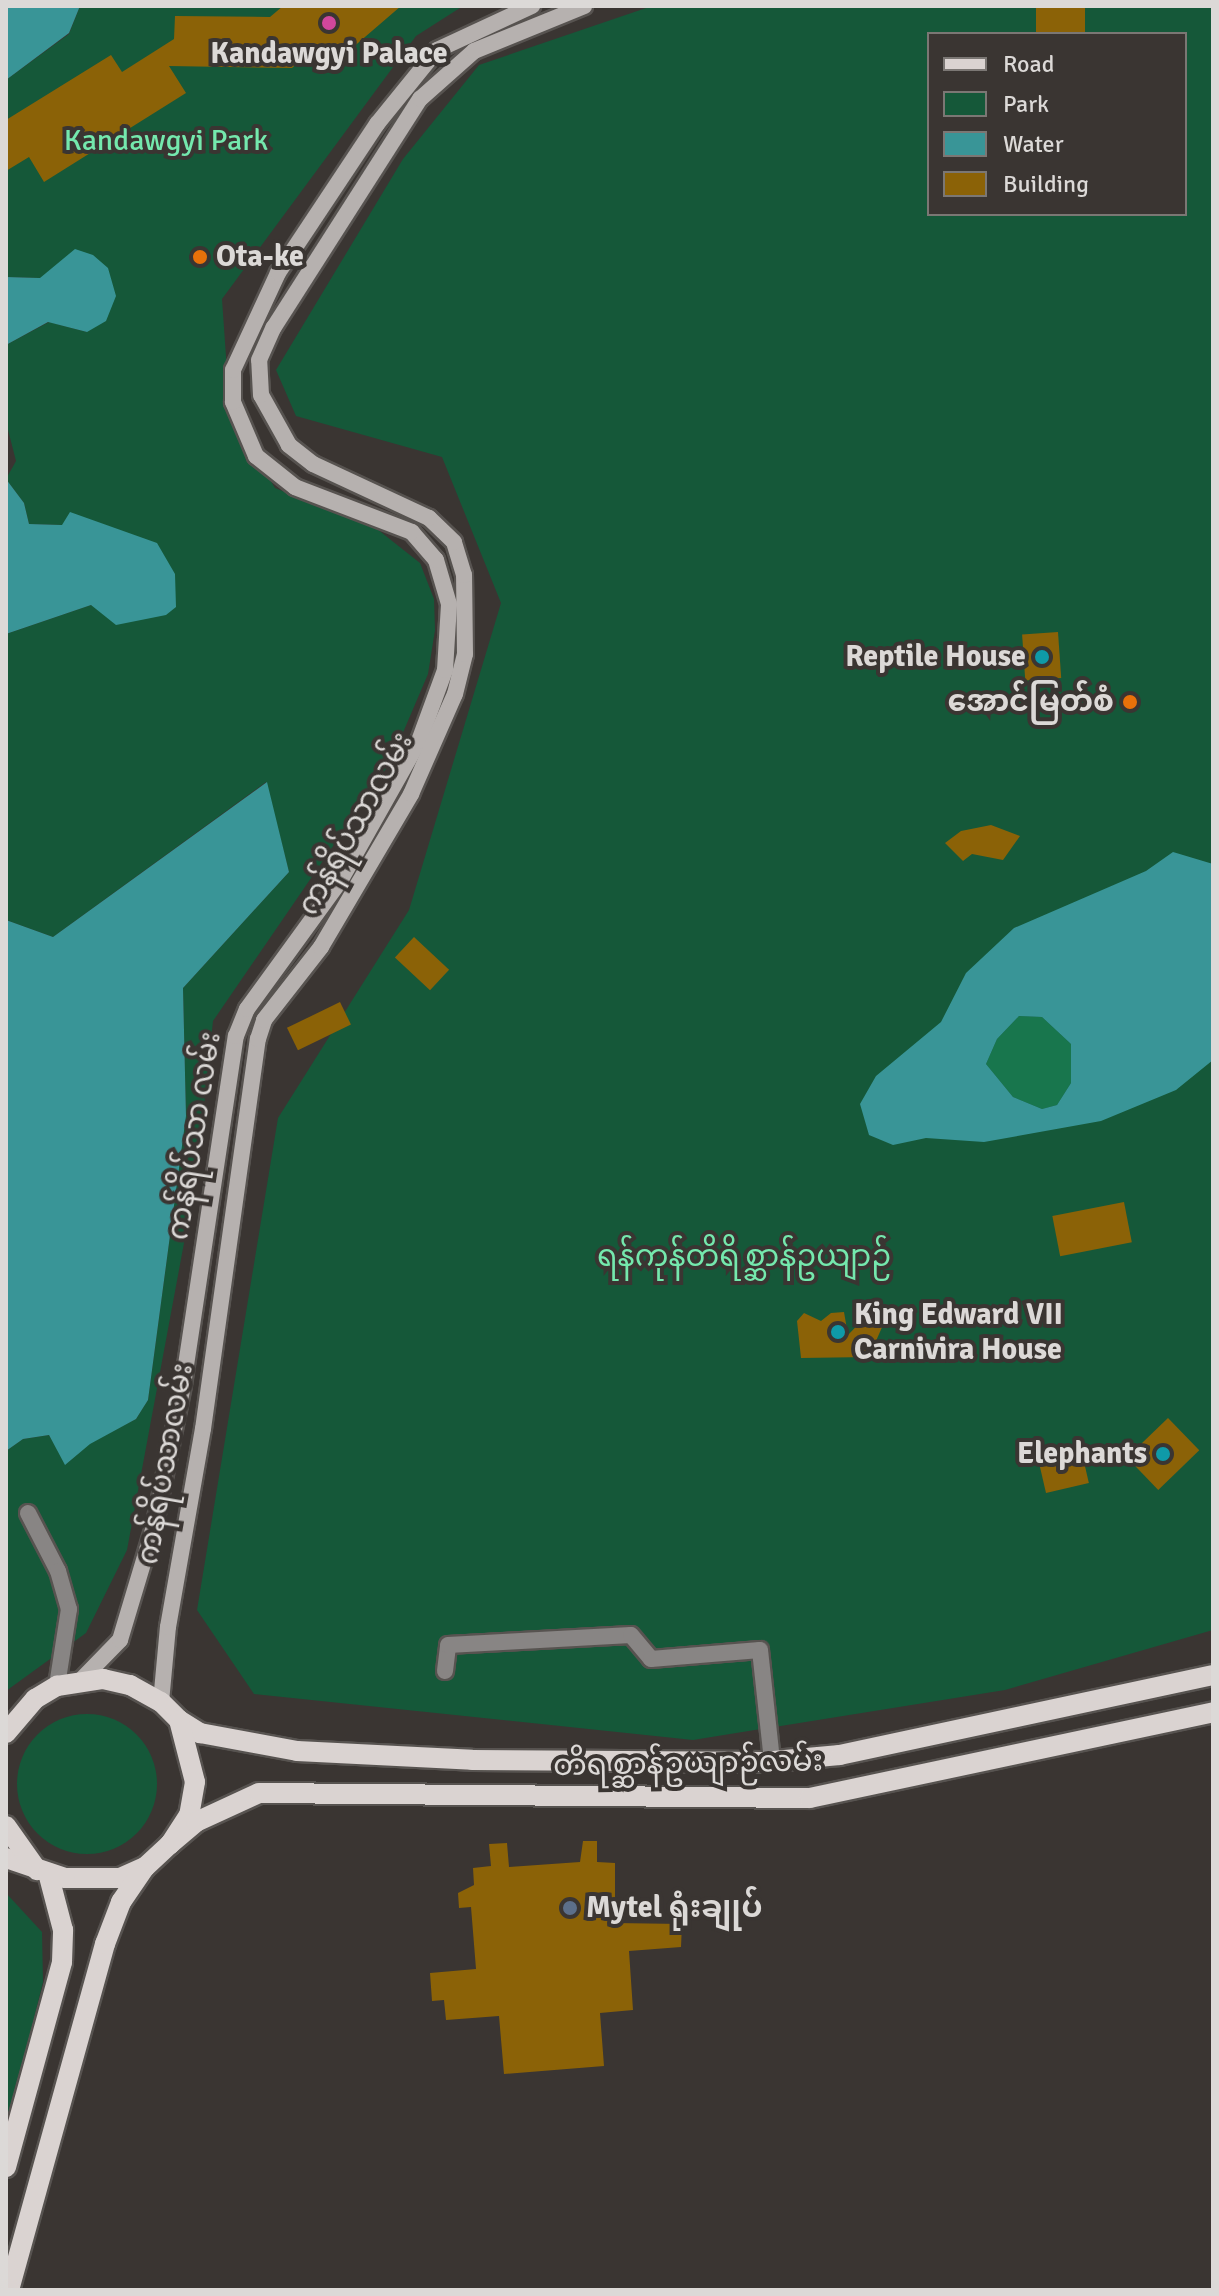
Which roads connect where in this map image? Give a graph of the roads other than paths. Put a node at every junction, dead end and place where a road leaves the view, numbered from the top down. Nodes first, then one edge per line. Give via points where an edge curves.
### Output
1 (532, 6) edge
2 (584, 6) edge
3 (552, 13) edge
4 (274, 424) junction
5 (248, 440) junction
6 (308, 926) junction
7 (324, 940) junction
8 (28, 1513) dead end
9 (445, 1671) dead end
10 (1213, 1675) edge
11 (81, 1680) junction
12 (57, 1686) junction
13 (161, 1702) junction
14 (1213, 1712) edge
15 (179, 1720) junction
16 (9, 1725) edge
17 (772, 1761) junction
18 (6, 1826) edge
19 (170, 1844) junction
20 (6, 1858) edge
21 (145, 1867) junction
22 (42, 1871) junction
23 (6, 2167) edge
24 (9, 2290) edge

1 - 5 main road, ကန်ရိပ်သာ လမ်း via 437,50 377,124 328,197 257,310 233,370 233,402
2 - 3 main road, ကန်ရိပ်သာလမ်း
3 - 4 main road, ကန်ရိပ်သာလမ်း via 474,51 420,99 259,360 261,395
4 - 5 main road
4 - 7 main road, ကန်ရိပ်သာလမ်း via 313,464 429,518 454,542 464,575 465,654 455,694 411,794
5 - 6 main road, ကန်ရိပ်သာ လမ်း via 256,456 295,487 412,532 436,560 449,604 445,670 419,741 340,881
6 - 7 main road
6 - 11 main road, ကန်ရိပ်သာ လမ်း via 247,1009 236,1036 196,1308 155,1523 120,1640
7 - 13 main road, ကန်ရိပ်သာလမ်း via 264,1020 258,1039
8 - 12 street via 58,1571 69,1609
9 - 17 street via 448,1645 631,1635 651,1659 760,1650
10 - 17 main road, တိရစ္ဆာန်ဥယျာဉ်လမ်း via 840,1755
11 - 12 main road
11 - 13 main road via 130,1685
12 - 16 main road
13 - 15 main road
14 - 19 main road, တိရစ္ဆာန်ဥယျာဉ်လမ်း via 810,1798 259,1793 196,1822
15 - 17 main road, တိရစ္ဆာန်ဥယျာဉ်လမ်း via 200,1733 297,1751 472,1760
15 - 19 main road via 195,1782 189,1815
18 - 22 main road
19 - 21 main road
20 - 22 main road
21 - 22 main road via 93,1881
21 - 24 main road via 121,1902 105,1944
22 - 23 main road via 63,1930 62,1962

